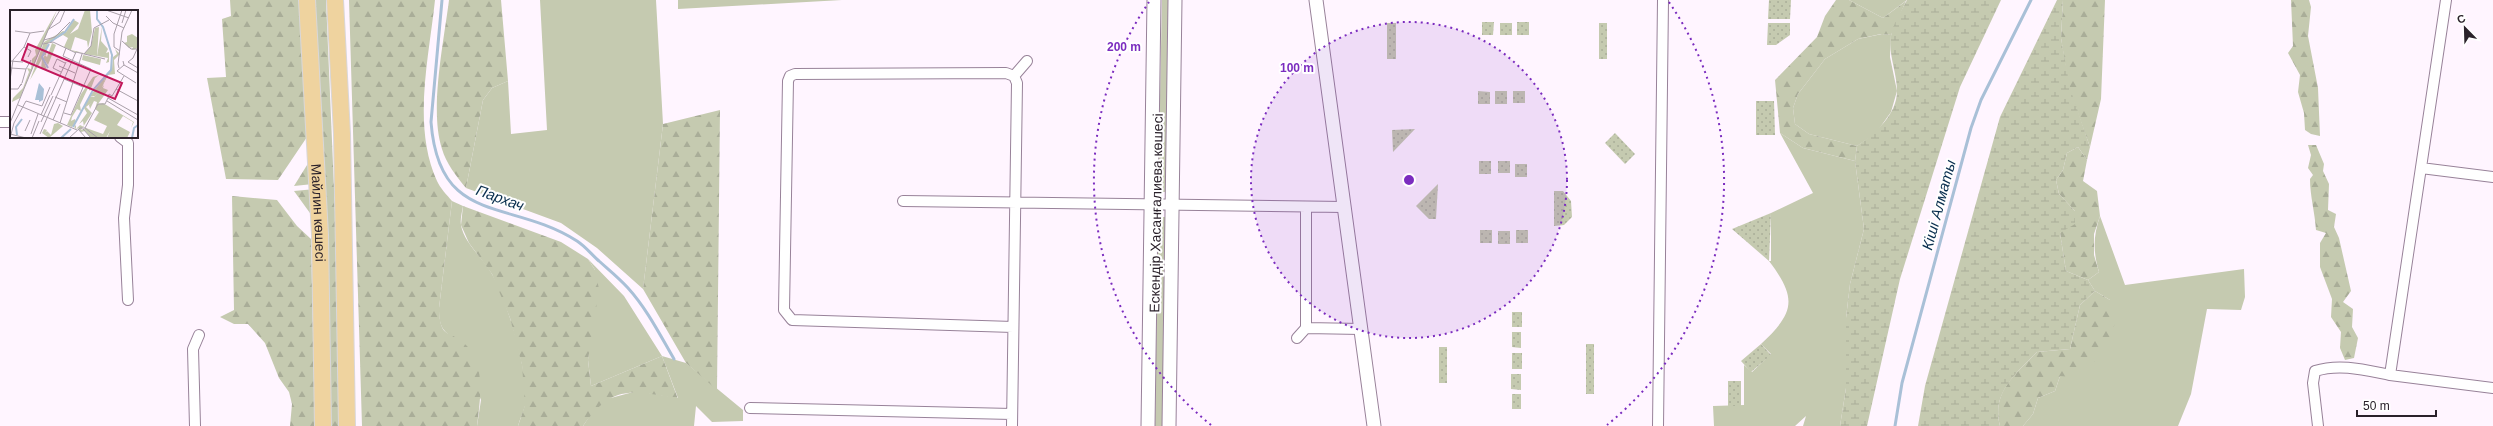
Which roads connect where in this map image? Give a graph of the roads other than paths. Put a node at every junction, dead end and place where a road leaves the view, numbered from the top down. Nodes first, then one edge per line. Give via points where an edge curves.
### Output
1 (307, 0) edge
2 (335, 0) edge
3 (1154, 0) edge
4 (1175, 0) edge
5 (1316, 0) edge
6 (1663, 0) edge
7 (2446, 0) edge
8 (1026, 61) dead end
9 (1014, 76) junction
10 (121, 138) edge
11 (2421, 168) junction
12 (2493, 177) edge
13 (903, 201) dead end
14 (1015, 202) junction
15 (1151, 203) junction
16 (1172, 204) junction
17 (1306, 208) junction
18 (1344, 208) junction
19 (128, 300) dead end
20 (1013, 327) junction
21 (1306, 328) junction
22 (1362, 329) junction
23 (199, 335) dead end
24 (1297, 338) dead end
25 (2390, 375) junction
26 (2493, 388) edge
27 (750, 408) dead end
28 (1012, 414) junction
29 (195, 426) edge
30 (323, 426) edge
31 (347, 426) edge
32 (1012, 426) edge
33 (1148, 426) edge
34 (1169, 426) edge
35 (1374, 426) edge
36 (1658, 426) edge
37 (2318, 426) edge

1 - 30 main road, Майлин көшесі via 320,219
2 - 31 main road, Майлин көшесі via 342,134
3 - 15 street, Ескендір Хасанғалиева көшесі
4 - 16 street, Ескендір Хасанғалиева көшесі
5 - 18 street
6 - 36 street
7 - 11 street
8 - 9 street
9 - 14 street via 1017,83
9 - 20 street via 1006,73 790,76 784,310 792,320
10 - 19 street via 128,143 128,185 124,218
11 - 12 street
11 - 25 street
13 - 14 street
14 - 15 street
14 - 20 street
15 - 16 street
15 - 33 street, Ескендір Хасанғалиева көшесі
16 - 17 street
16 - 34 street, Ескендір Хасанғалиева көшесі
17 - 18 street
17 - 21 street
18 - 22 street
20 - 28 street
21 - 22 street
21 - 24 street
22 - 35 street
23 - 29 street via 193,349
25 - 26 street
25 - 37 street via 2352,368 2326,368 2315,371 2313,383
27 - 28 street
28 - 32 street

